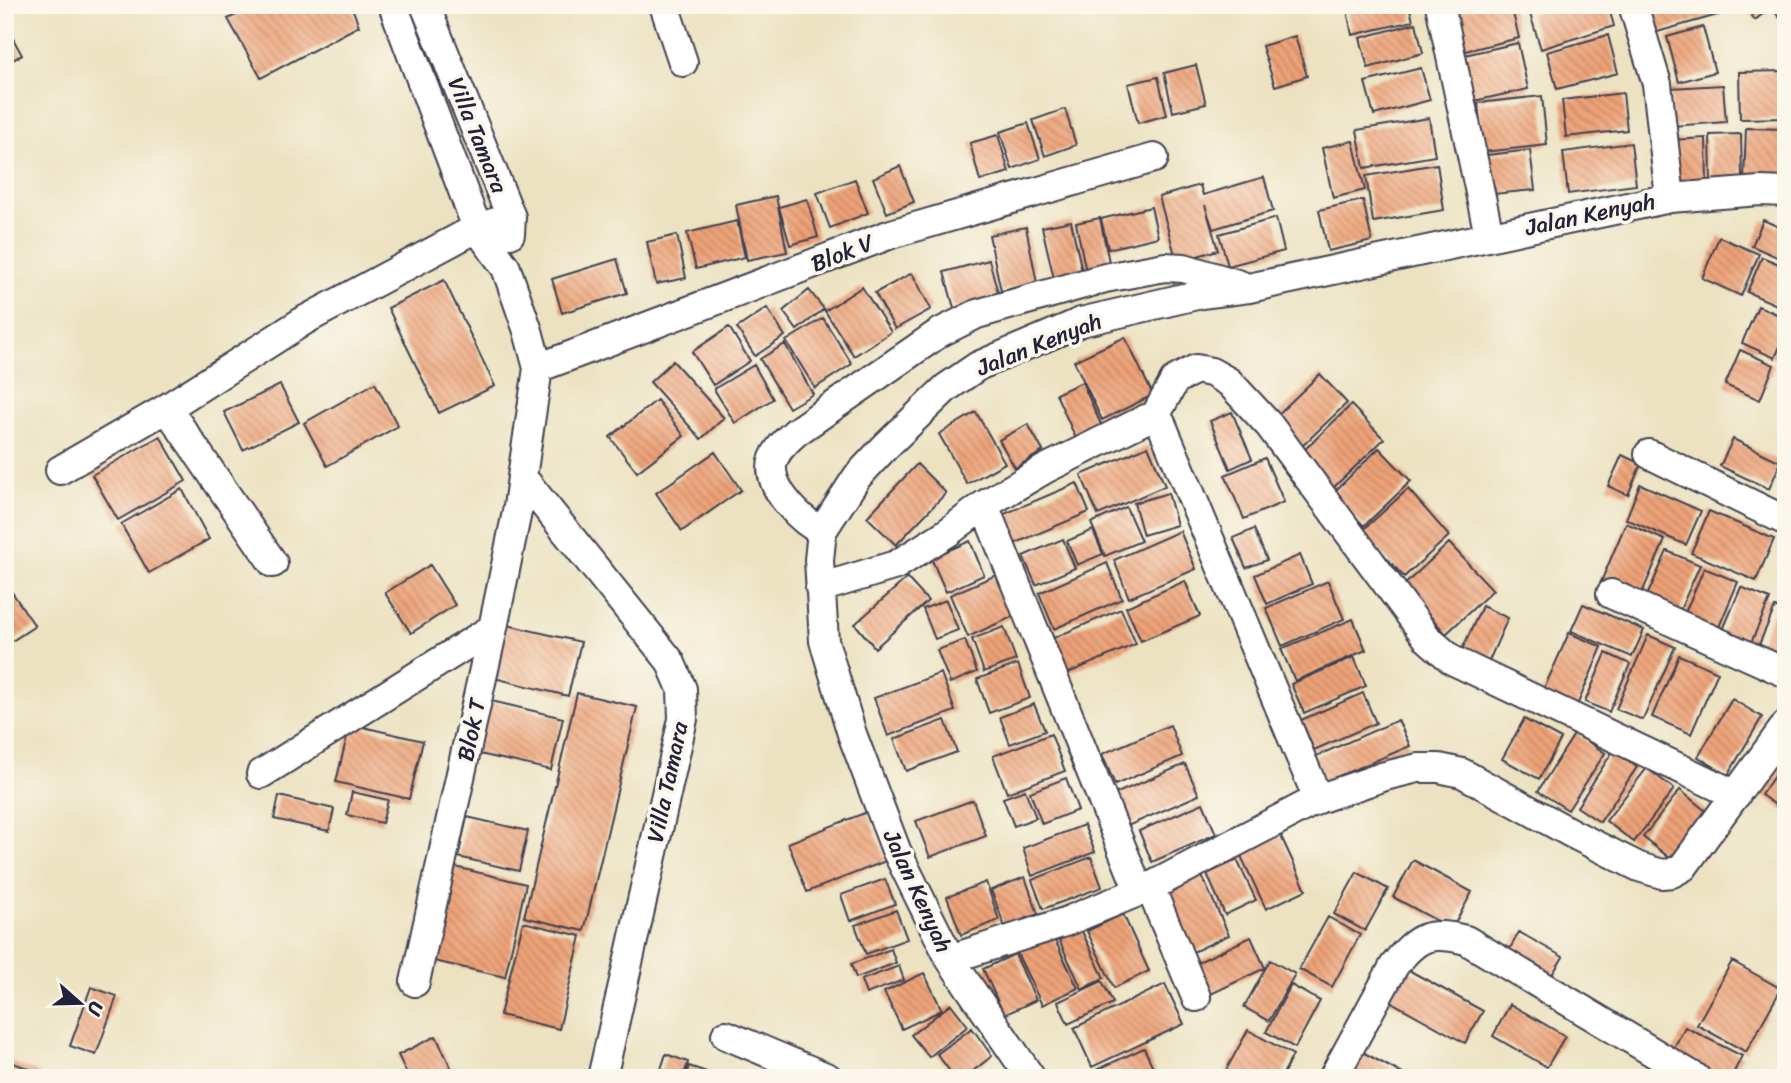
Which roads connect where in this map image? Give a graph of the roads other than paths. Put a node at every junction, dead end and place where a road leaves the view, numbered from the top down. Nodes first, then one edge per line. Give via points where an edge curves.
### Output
1 (393, 5) edge
2 (425, 5) edge
3 (664, 5) edge
4 (1440, 5) edge
5 (1633, 5) edge
6 (683, 62) dead end
7 (1154, 158) dead end
8 (1786, 192) edge
9 (1670, 198) junction
10 (511, 217) junction
11 (477, 228) junction
12 (1489, 235) junction
13 (506, 268) junction
14 (1249, 288) junction
15 (538, 368) junction
16 (167, 408) junction
17 (1154, 418) junction
18 (1649, 454) dead end
19 (60, 470) dead end
20 (522, 477) junction
21 (984, 505) junction
22 (1786, 521) edge
23 (822, 531) junction
24 (273, 563) dead end
25 (820, 588) junction
26 (1611, 594) dead end
27 (493, 628) junction
28 (1786, 673) edge
29 (1786, 725) edge
30 (261, 774) dead end
31 (1736, 794) junction
32 (1318, 800) junction
33 (1144, 889) junction
34 (950, 959) junction
35 (415, 982) dead end
36 (1196, 997) dead end
37 (726, 1035) dead end
38 (602, 1078) edge
39 (828, 1078) edge
40 (1031, 1078) edge
41 (1333, 1078) edge
42 (1696, 1078) edge

1 - 11 street
2 - 10 street, Villa Tamara
3 - 6 street
4 - 12 street
5 - 9 street via 1657,84
7 - 15 street, Blok V via 891,234
8 - 9 street, Jalan Kenyah
9 - 12 street, Jalan Kenyah
10 - 11 street
10 - 13 street, Villa Tamara
11 - 13 street
11 - 16 street via 304,320
12 - 14 street, Jalan Kenyah
13 - 15 street
14 - 23 street, Jalan Kenyah via 1201,294 1081,322 978,366 946,388 884,448 857,477
14 - 23 street via 1184,268 1165,267 1017,301 939,333 796,432 775,457 776,483 794,512
15 - 20 street
16 - 19 street
16 - 24 street
17 - 21 street via 1045,469
17 - 31 street via 1175,380 1196,369 1229,382 1269,425 1428,639 1452,660
17 - 32 street via 1161,423
18 - 22 street
20 - 27 street, Blok T
20 - 38 street, Villa Tamara via 670,661 682,689 683,719
21 - 25 street via 896,565
21 - 33 street
23 - 25 street, Jalan Kenyah
25 - 34 street, Jalan Kenyah via 824,641 852,734 896,850
26 - 28 street
27 - 30 street
27 - 35 street, Blok T
29 - 31 street
31 - 32 street via 1683,867 1662,874 1573,835 1462,773 1439,768 1385,776
32 - 33 street
33 - 34 street via 1065,922
33 - 36 street
34 - 40 street, Jalan Kenyah
37 - 39 street
41 - 42 street via 1403,954 1419,939 1442,934 1466,940

